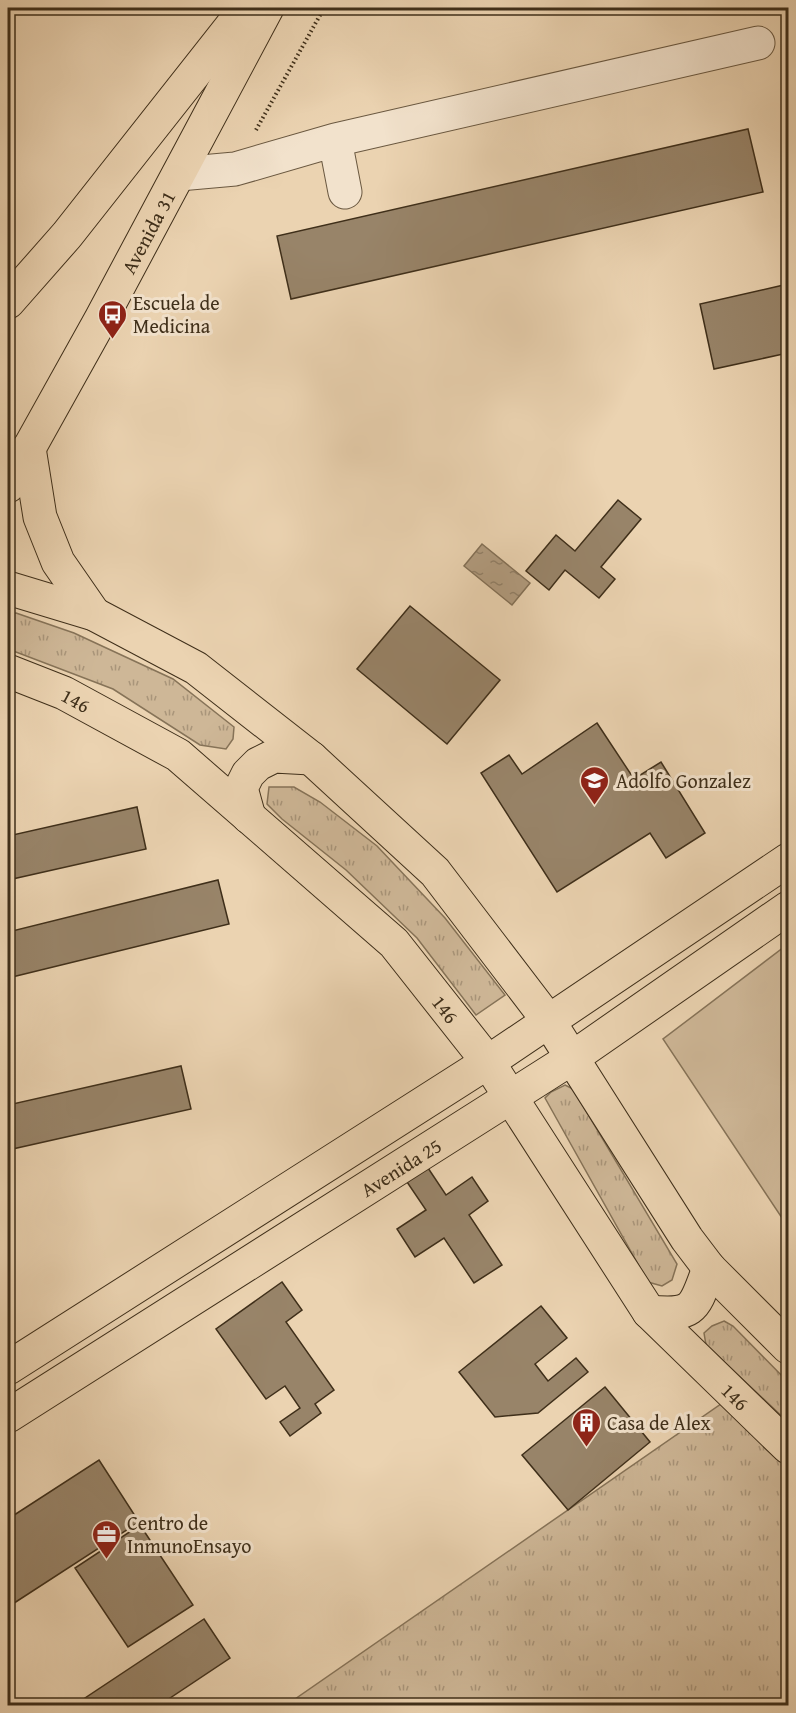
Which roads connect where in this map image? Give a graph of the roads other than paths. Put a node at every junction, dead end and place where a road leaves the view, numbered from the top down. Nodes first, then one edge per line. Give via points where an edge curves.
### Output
1 (246, 8) edge
2 (267, 8) edge
3 (758, 42) dead end
4 (335, 140) junction
5 (179, 174) junction
6 (345, 192) dead end
7 (8, 302) edge
8 (29, 448) junction
9 (8, 486) edge
10 (8, 588) edge
11 (94, 614) junction
12 (8, 671) edge
13 (311, 758) junction
14 (249, 817) junction
15 (789, 860) edge
16 (789, 908) edge
17 (548, 1020) junction
18 (572, 1058) junction
19 (488, 1062) junction
20 (510, 1097) junction
21 (709, 1268) junction
22 (649, 1312) junction
23 (789, 1347) edge
24 (8, 1368) edge
25 (8, 1416) edge
26 (789, 1447) edge

1 - 7 main road via 67,235
2 - 5 main road, Avenida 31
3 - 4 lane
4 - 5 lane via 235,169
4 - 6 lane
5 - 8 main road, Avenida 31
8 - 9 main road, Avenida 31
8 - 11 main road via 40,517 58,562
10 - 11 main road
11 - 13 main road via 196,668
12 - 14 main road, 146 via 64,693 178,755
13 - 14 main road via 274,756 258,764 241,788
13 - 17 main road via 435,872
14 - 19 main road, 146 via 394,943
15 - 17 main road
16 - 18 main road, Avenida 25
17 - 18 main road
17 - 19 main road
18 - 20 main road, Avenida 25
18 - 21 main road
19 - 20 main road, 146
19 - 24 main road
20 - 22 main road, 146
20 - 25 main road, Avenida 25
21 - 22 main road via 690,1309 674,1315
21 - 23 main road
22 - 26 main road, 146

